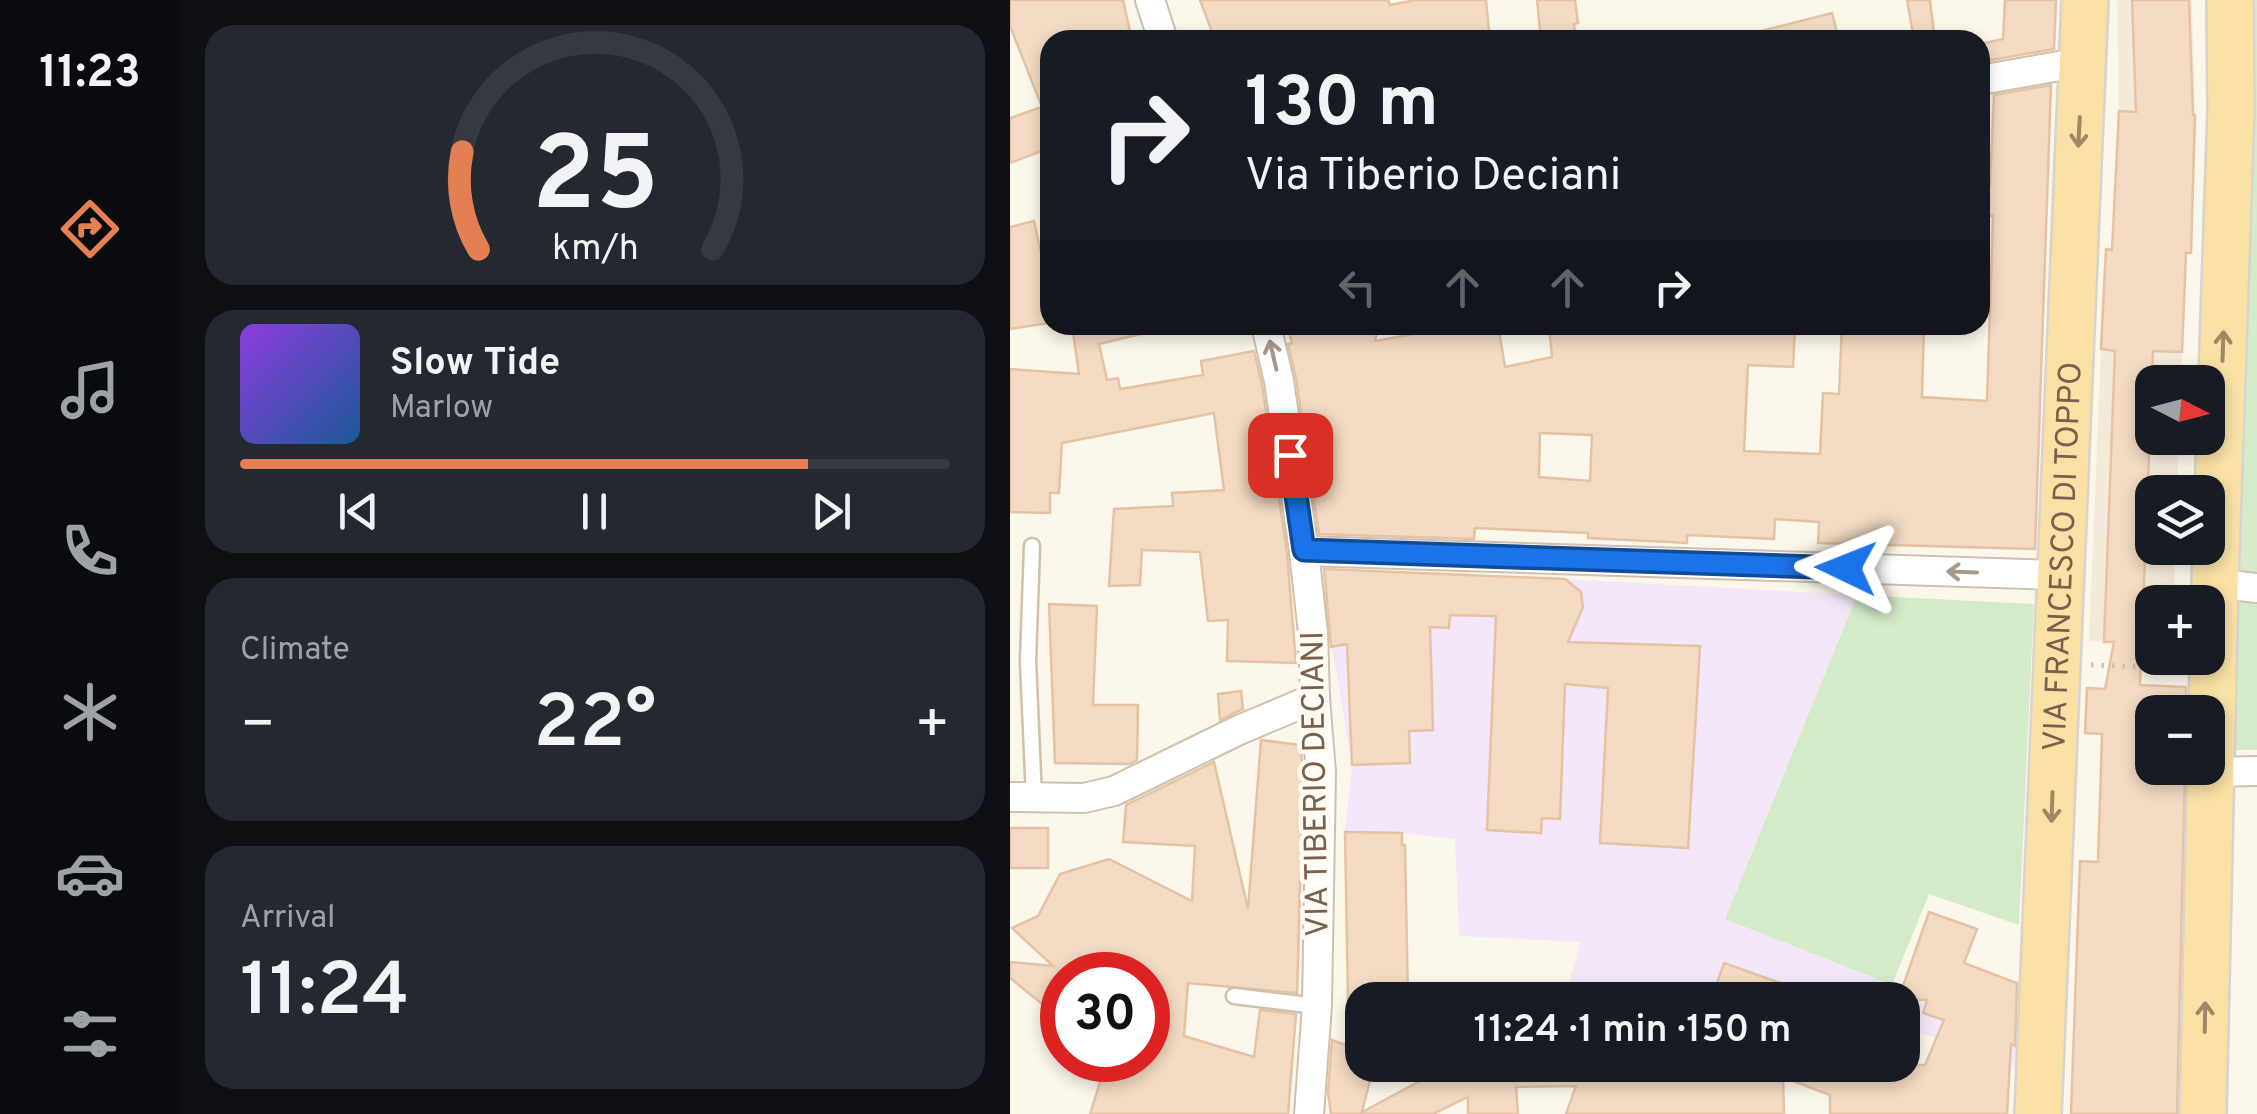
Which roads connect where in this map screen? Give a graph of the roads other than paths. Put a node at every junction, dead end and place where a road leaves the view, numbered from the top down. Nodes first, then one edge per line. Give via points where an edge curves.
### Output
1 (1150, 0) edge
2 (2085, 0) edge
3 (2230, 0) edge
4 (1160, 30) edge
5 (2082, 62) junction
6 (1990, 78) edge
7 (1268, 335) edge
8 (1032, 546) dead end
9 (1304, 550) junction
10 (2060, 575) junction
11 (2236, 585) edge
12 (2222, 695) edge
13 (1314, 698) junction
14 (2225, 772) edge
15 (2257, 772) edge
16 (2212, 785) edge
17 (1022, 798) edge
18 (1234, 996) dead end
19 (1317, 1006) junction
20 (1308, 1114) edge
21 (2038, 1114) edge
22 (2203, 1114) edge

1 - 4 street
2 - 5 main road, VIA FRANCESCO DI TOPPO
11 -> 3 main road
5 - 6 street
5 -> 10 main road, VIA FRANCESCO DI TOPPO
9 -> 7 street, VIA TIBERIO DECIANI
8 - 17 lane
10 -> 9 street
9 - 13 street, VIA TIBERIO DECIANI
10 -> 21 main road, VIA FRANCESCO DI TOPPO
11 - 12 main road
13 - 17 street via 1114,792
13 - 19 street, VIA TIBERIO DECIANI via 1321,772
14 - 15 street
22 -> 16 main road
18 - 19 lane
19 - 20 street, VIA TIBERIO DECIANI

